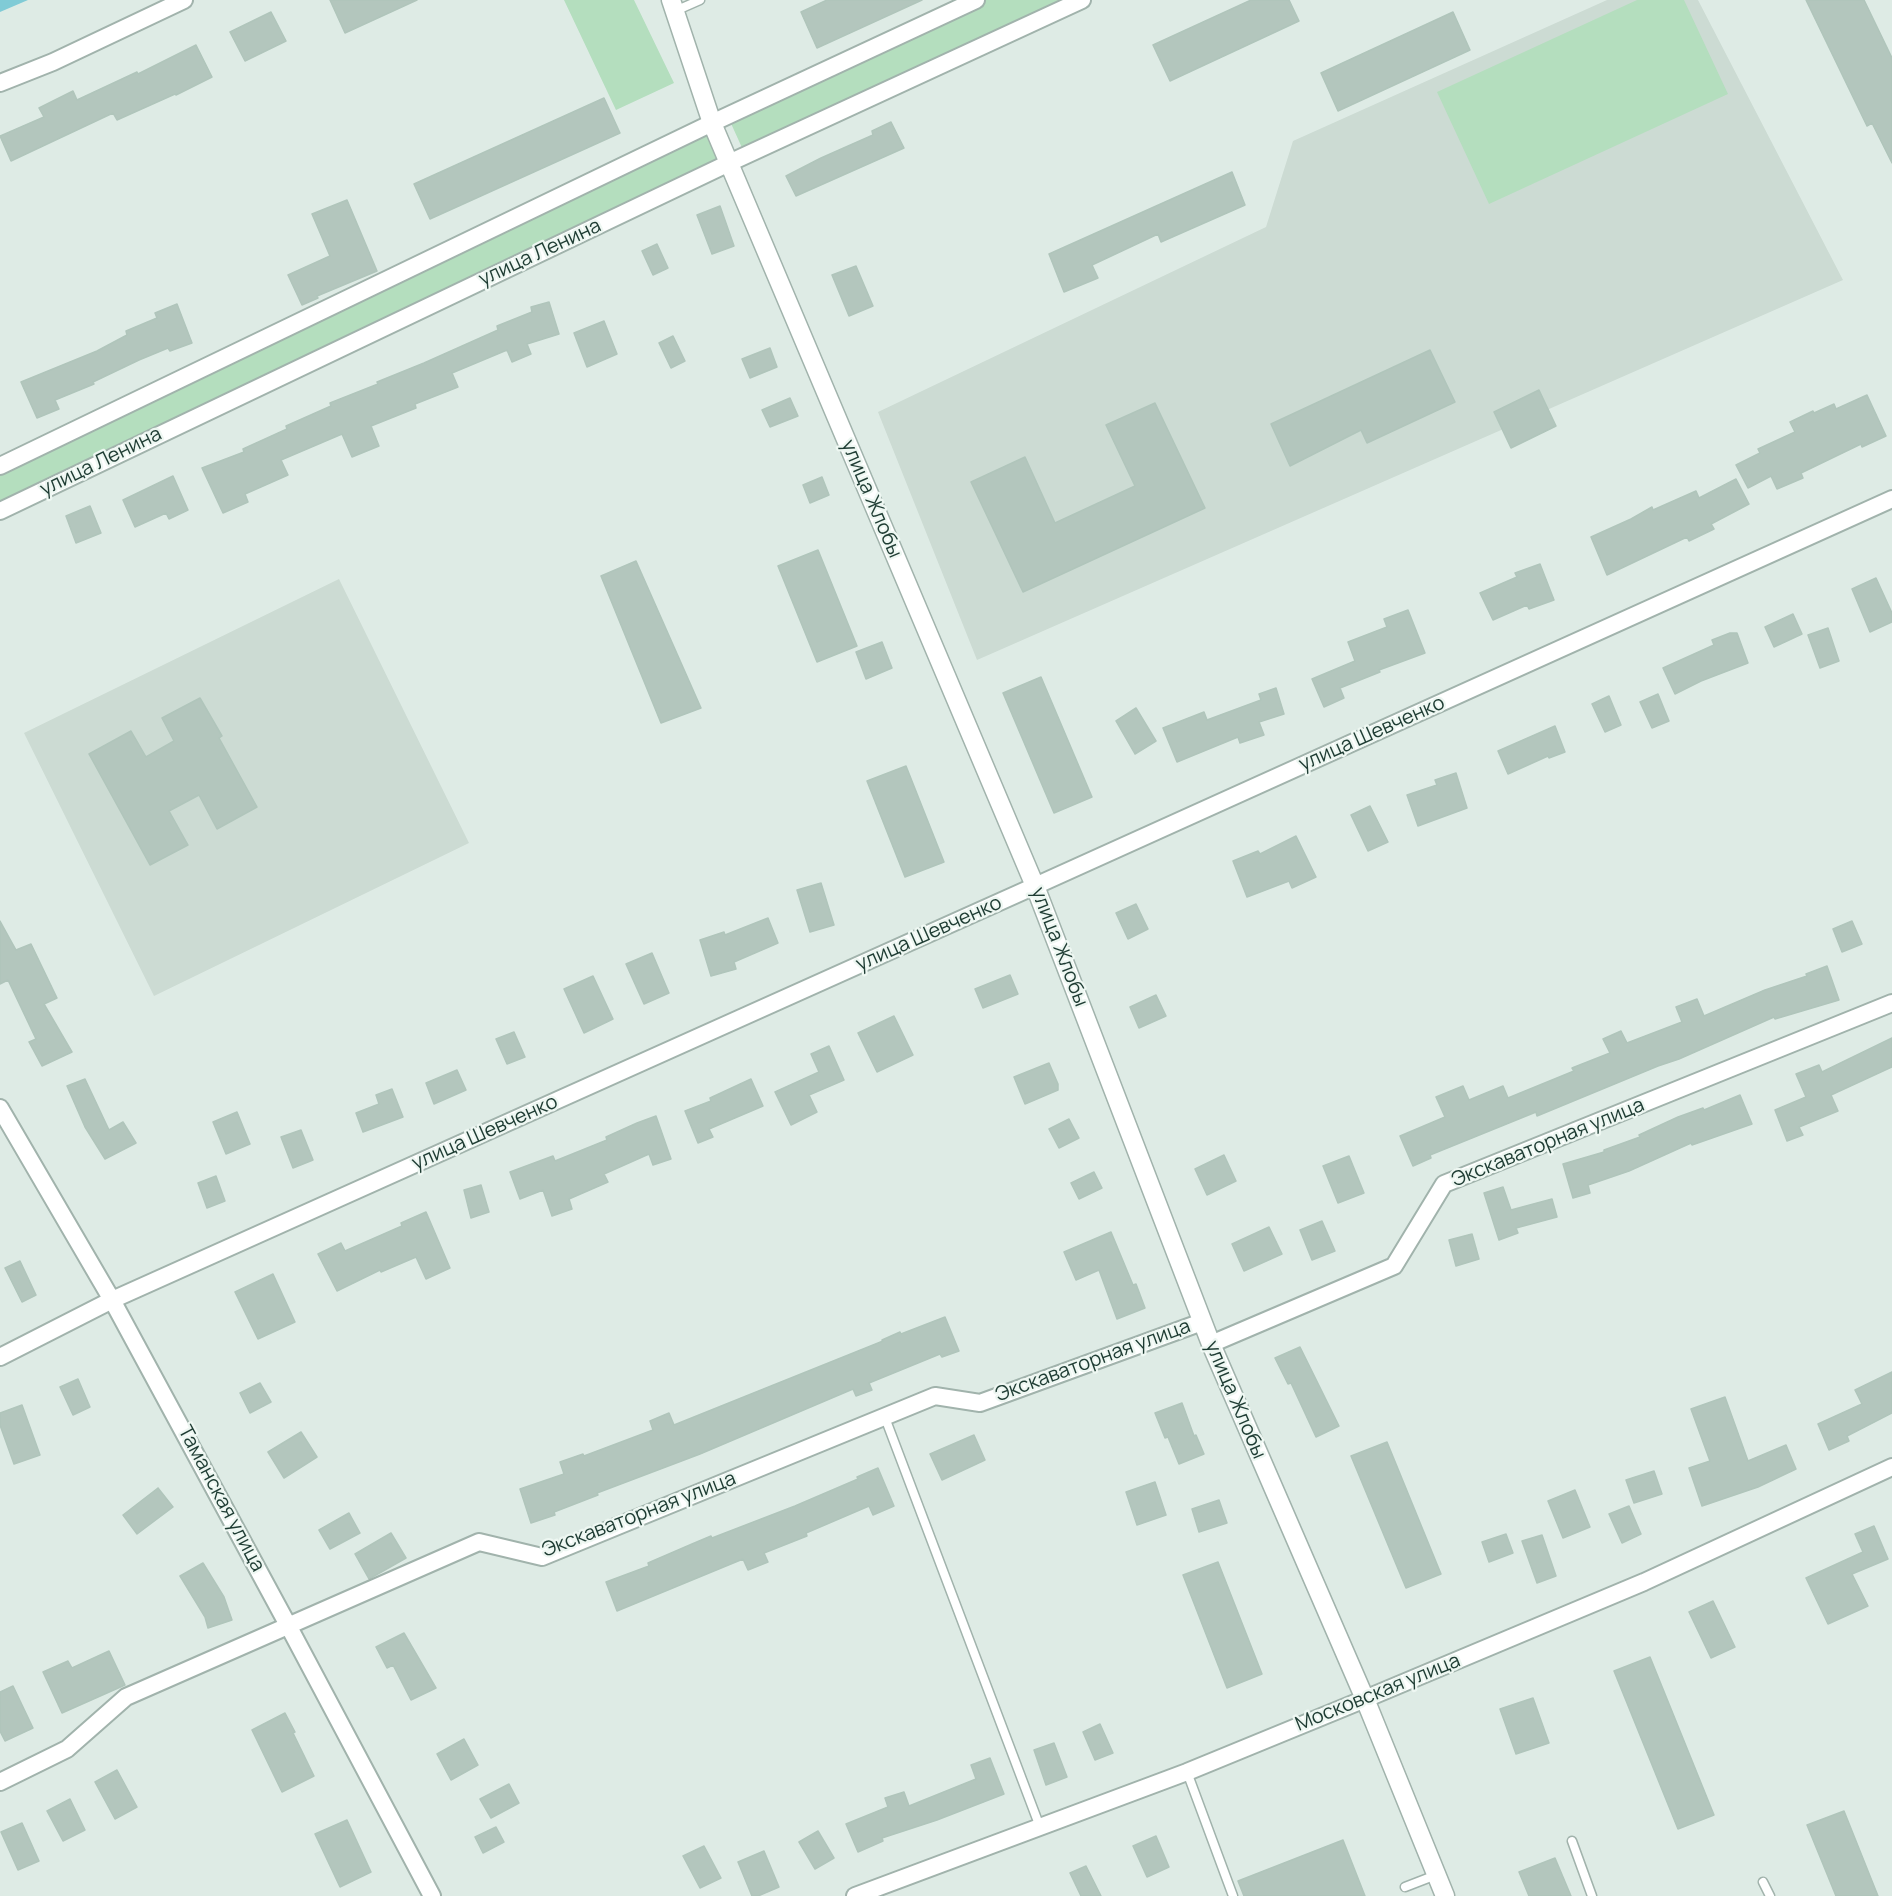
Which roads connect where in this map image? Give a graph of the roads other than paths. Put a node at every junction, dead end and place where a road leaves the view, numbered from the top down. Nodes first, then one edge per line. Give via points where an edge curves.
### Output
1 (184, 0) edge
2 (700, 0) edge
3 (976, 0) edge
4 (1082, 0) edge
5 (673, 5) edge
6 (0, 83) edge
7 (712, 123) junction
8 (729, 163) junction
9 (0, 466) edge
10 (1892, 499) edge
11 (0, 511) edge
12 (1035, 886) junction
13 (1892, 1003) edge
14 (0, 1108) edge
15 (112, 1300) junction
16 (1202, 1322) junction
17 (1210, 1344) junction
18 (0, 1357) edge
19 (884, 1415) junction
20 (1892, 1467) edge
21 (290, 1626) junction
22 (1365, 1699) junction
23 (1187, 1772) junction
24 (0, 1782) edge
25 (1040, 1827) junction
26 (1572, 1841) dead end
27 (1436, 1875) junction
28 (1764, 1882) dead end
29 (1405, 1887) dead end
30 (432, 1896) edge
31 (855, 1896) edge
32 (1233, 1896) edge
33 (1445, 1896) edge
34 (1592, 1896) edge
35 (1770, 1896) edge

1 - 6 street
2 - 5 lane
3 - 7 street, улица Ленина
4 - 8 street, улица Ленина
5 - 7 street, улица Жлобы
7 - 8 street, улица Жлобы
7 - 9 street, улица Ленина
8 - 11 street, улица Ленина
8 - 12 street, улица Жлобы
10 - 12 street, улица Шевченко
12 - 15 street, улица Шевченко
12 - 16 street, улица Жлобы
13 - 17 street, Экскаваторная улица via 1444,1185 1394,1266
14 - 15 street, Таманская улица
15 - 18 street, улица Шевченко
15 - 21 street, Таманская улица
16 - 17 street, улица Жлобы
16 - 19 street, Экскаваторная улица via 980,1403 934,1396
17 - 22 street, улица Жлобы
19 - 21 street, Экскаваторная улица via 542,1557 479,1542
19 - 25 lane
20 - 22 street, Московская улица via 1644,1582
21 - 24 street, Экскаваторная улица via 126,1697 67,1749
21 - 30 street, Таманская улица
22 - 23 street, Московская улица
22 - 27 street, улица Жлобы
23 - 25 street, Московская улица
23 - 32 lane
25 - 31 street, Московская улица
26 - 34 lane
27 - 29 lane
27 - 33 street, улица Жлобы
28 - 35 lane

